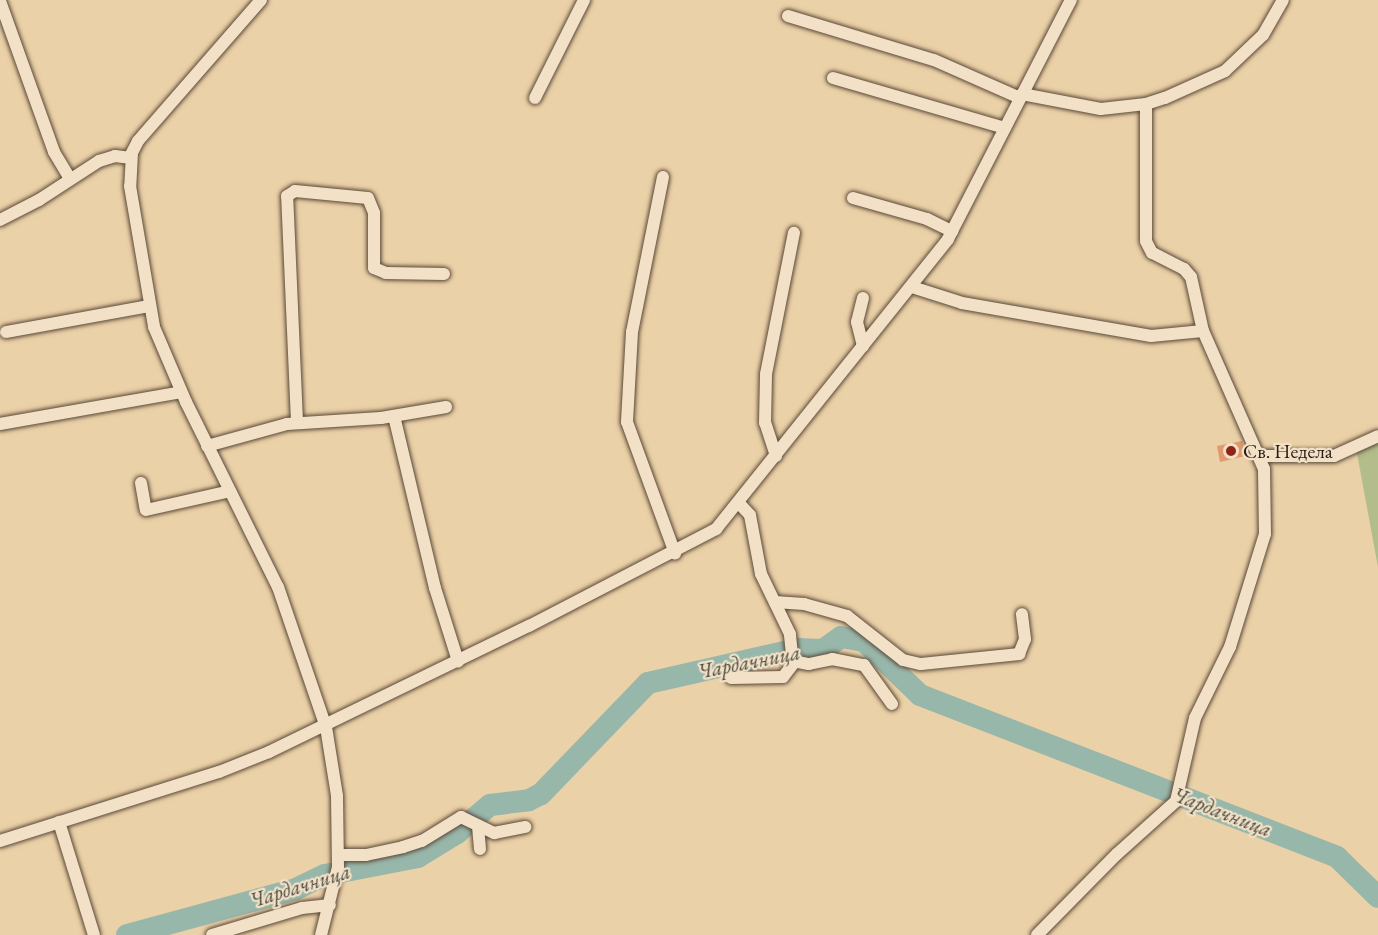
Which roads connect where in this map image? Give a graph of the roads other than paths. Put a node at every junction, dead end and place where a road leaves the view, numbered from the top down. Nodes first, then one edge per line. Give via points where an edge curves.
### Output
1 (261, 0) edge
2 (584, 0) edge
3 (1071, 0) edge
4 (1283, 0) edge
5 (0, 1) edge
6 (788, 16) dead end
7 (833, 78) dead end
8 (1021, 96) junction
9 (535, 99) dead end
10 (1146, 104) junction
11 (1005, 128) junction
12 (131, 158) junction
13 (663, 177) dead end
14 (70, 179) junction
15 (853, 198) dead end
16 (0, 220) edge
17 (952, 231) junction
18 (794, 233) dead end
19 (444, 274) dead end
20 (912, 287) junction
21 (863, 298) dead end
22 (149, 306) junction
23 (1203, 331) junction
24 (6, 332) dead end
25 (864, 346) junction
26 (181, 392) junction
27 (446, 407) dead end
28 (394, 416) junction
29 (297, 422) junction
30 (0, 424) edge
31 (1378, 436) edge
32 (207, 446) junction
33 (776, 456) junction
34 (1258, 456) junction
35 (141, 483) dead end
36 (230, 491) junction
37 (739, 503) junction
38 (675, 553) junction
39 (775, 602) junction
40 (1022, 614) dead end
41 (792, 655) junction
42 (458, 661) junction
43 (731, 678) dead end
44 (892, 704) dead end
45 (326, 727) junction
46 (59, 822) junction
47 (472, 823) junction
48 (525, 827) dead end
49 (0, 841) edge
50 (480, 849) dead end
51 (338, 861) junction
52 (330, 905) junction
53 (94, 935) edge
54 (212, 935) edge
55 (321, 935) edge
56 (1037, 935) edge

1 - 12 street via 138,141
2 - 9 street
3 - 8 street
4 - 10 street via 1263,35 1225,70 1208,82
5 - 14 street via 54,152
6 - 8 street via 942,63
7 - 11 street
8 - 10 street via 1101,109
8 - 11 street
10 - 23 street via 1146,241 1159,258 1189,273
11 - 17 street
12 - 14 street via 107,157
12 - 22 street via 135,229
13 - 38 street via 632,332 627,422
14 - 16 street
15 - 17 street
17 - 20 street
18 - 33 street via 766,374 765,423
19 - 29 street via 386,273 374,268 374,213 371,201 362,195 295,191 287,196
20 - 23 street via 962,303 1151,336
20 - 25 street
21 - 25 street via 857,322
22 - 24 street
22 - 26 street
23 - 34 street
25 - 33 street
26 - 30 street
26 - 32 street
27 - 28 street
28 - 29 street
28 - 42 street via 435,588
29 - 32 street
31 - 34 street via 1334,456
32 - 36 street
33 - 37 street
34 - 56 street via 1267,485 1265,534 1230,647 1195,718 1178,797
35 - 36 street via 146,510
36 - 45 street via 278,588
37 - 38 street via 716,529
37 - 39 street via 750,515 761,574
38 - 42 street
39 - 40 street via 804,603 848,616 903,660 921,664 1019,654 1025,639
39 - 41 street
41 - 43 street via 783,677
41 - 44 street via 809,664 832,659 864,665
42 - 45 street
45 - 46 street via 219,772
45 - 51 street via 337,796
46 - 49 street
46 - 53 street
47 - 48 street via 494,833
47 - 50 street
47 - 51 street via 456,819 422,841
51 - 52 street
52 - 54 street via 302,908
52 - 55 street

